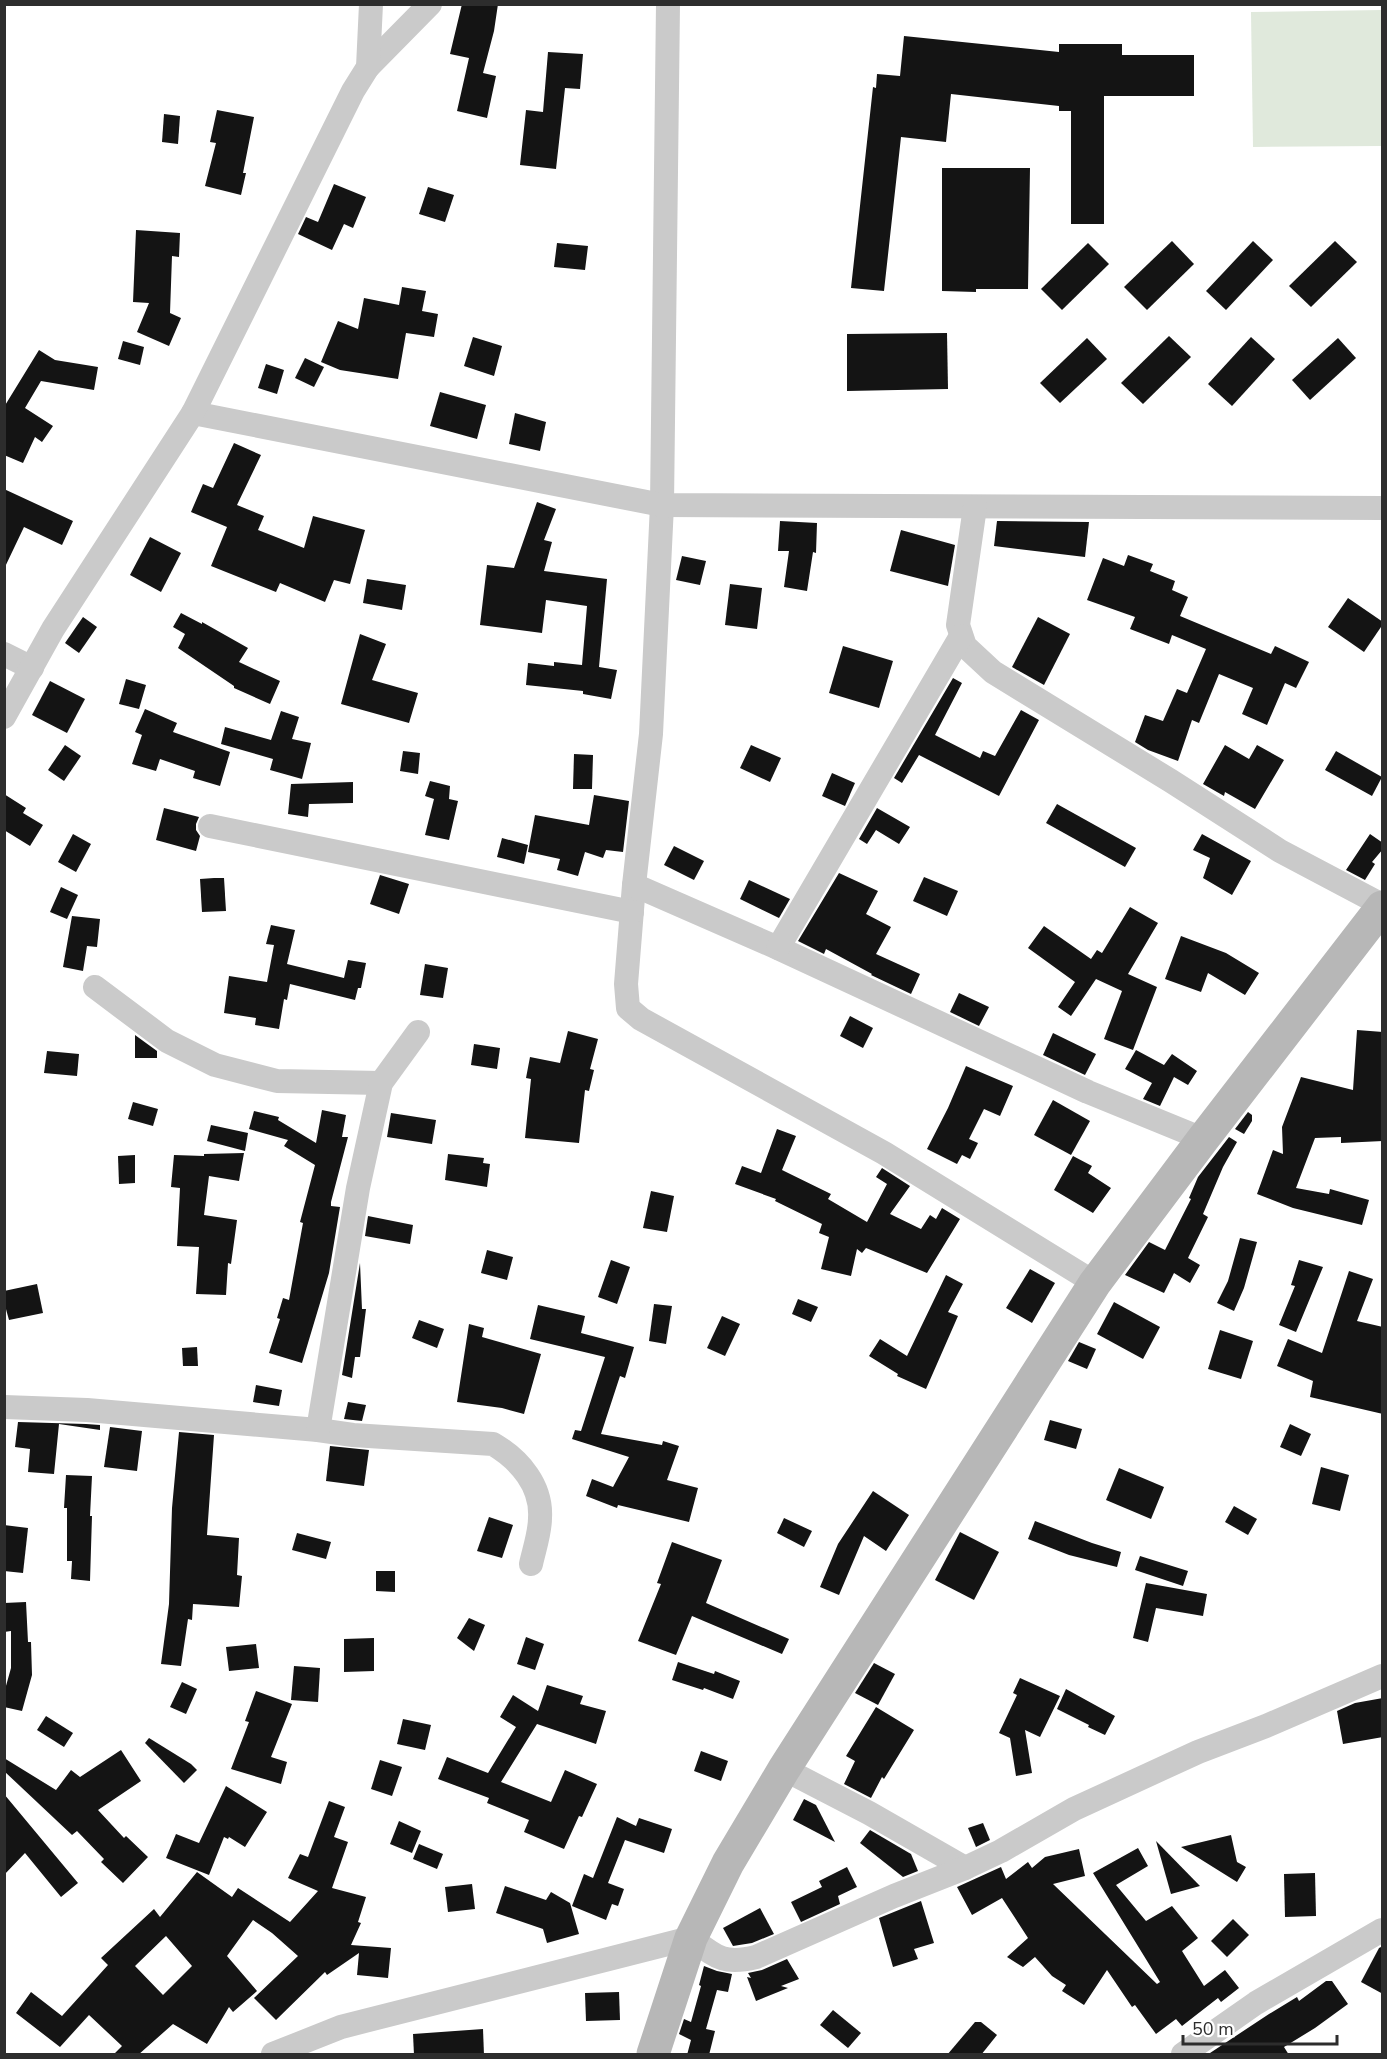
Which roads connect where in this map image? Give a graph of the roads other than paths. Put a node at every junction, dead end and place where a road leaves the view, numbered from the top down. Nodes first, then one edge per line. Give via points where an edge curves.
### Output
1 (371, 4) edge
2 (430, 4) edge
3 (668, 4) edge
4 (368, 66) junction
5 (193, 413) junction
6 (662, 505) junction
7 (975, 507) junction
8 (1383, 508) edge
9 (961, 636) junction
10 (4, 654) edge
11 (32, 668) junction
12 (4, 717) edge
13 (210, 826) dead end
14 (634, 885) junction
15 (1383, 906) edge
16 (632, 912) junction
17 (778, 948) junction
18 (96, 987) dead end
19 (418, 1032) dead end
20 (381, 1083) junction
21 (1203, 1139) junction
22 (1095, 1283) junction
23 (4, 1407) edge
24 (318, 1430) junction
25 (531, 1564) dead end
26 (1383, 1676) edge
27 (784, 1769) junction
28 (965, 1868) junction
29 (1380, 1933) edge
30 (691, 1938) junction
31 (273, 2055) edge
32 (653, 2055) edge
33 (1183, 2055) edge

1 - 4 street
2 - 4 street
3 - 6 street
4 - 5 street
5 - 6 street
5 - 11 street via 53,629
6 - 7 street
6 - 14 street via 651,734
7 - 8 street
7 - 9 street via 961,594
9 - 15 street via 965,646 993,672 1280,851
9 - 17 street
10 - 11 street
11 - 12 street
13 - 16 street
14 - 16 street
14 - 17 street
15 - 21 street
16 - 22 street via 626,1000 633,1014 884,1153
17 - 21 street via 1088,1092
18 - 20 street via 167,1041 215,1065 277,1081
19 - 20 street
20 - 24 street via 358,1188
21 - 22 street
22 - 27 street
23 - 24 street via 87,1410
24 - 25 street via 353,1436 493,1444 508,1453 538,1491 540,1518
26 - 28 street via 1198,1752 1074,1809
27 - 28 street
27 - 30 street via 728,1863
28 - 30 street via 738,1962 712,1955
29 - 33 street via 1256,2003
30 - 31 street via 341,2027
30 - 32 street

